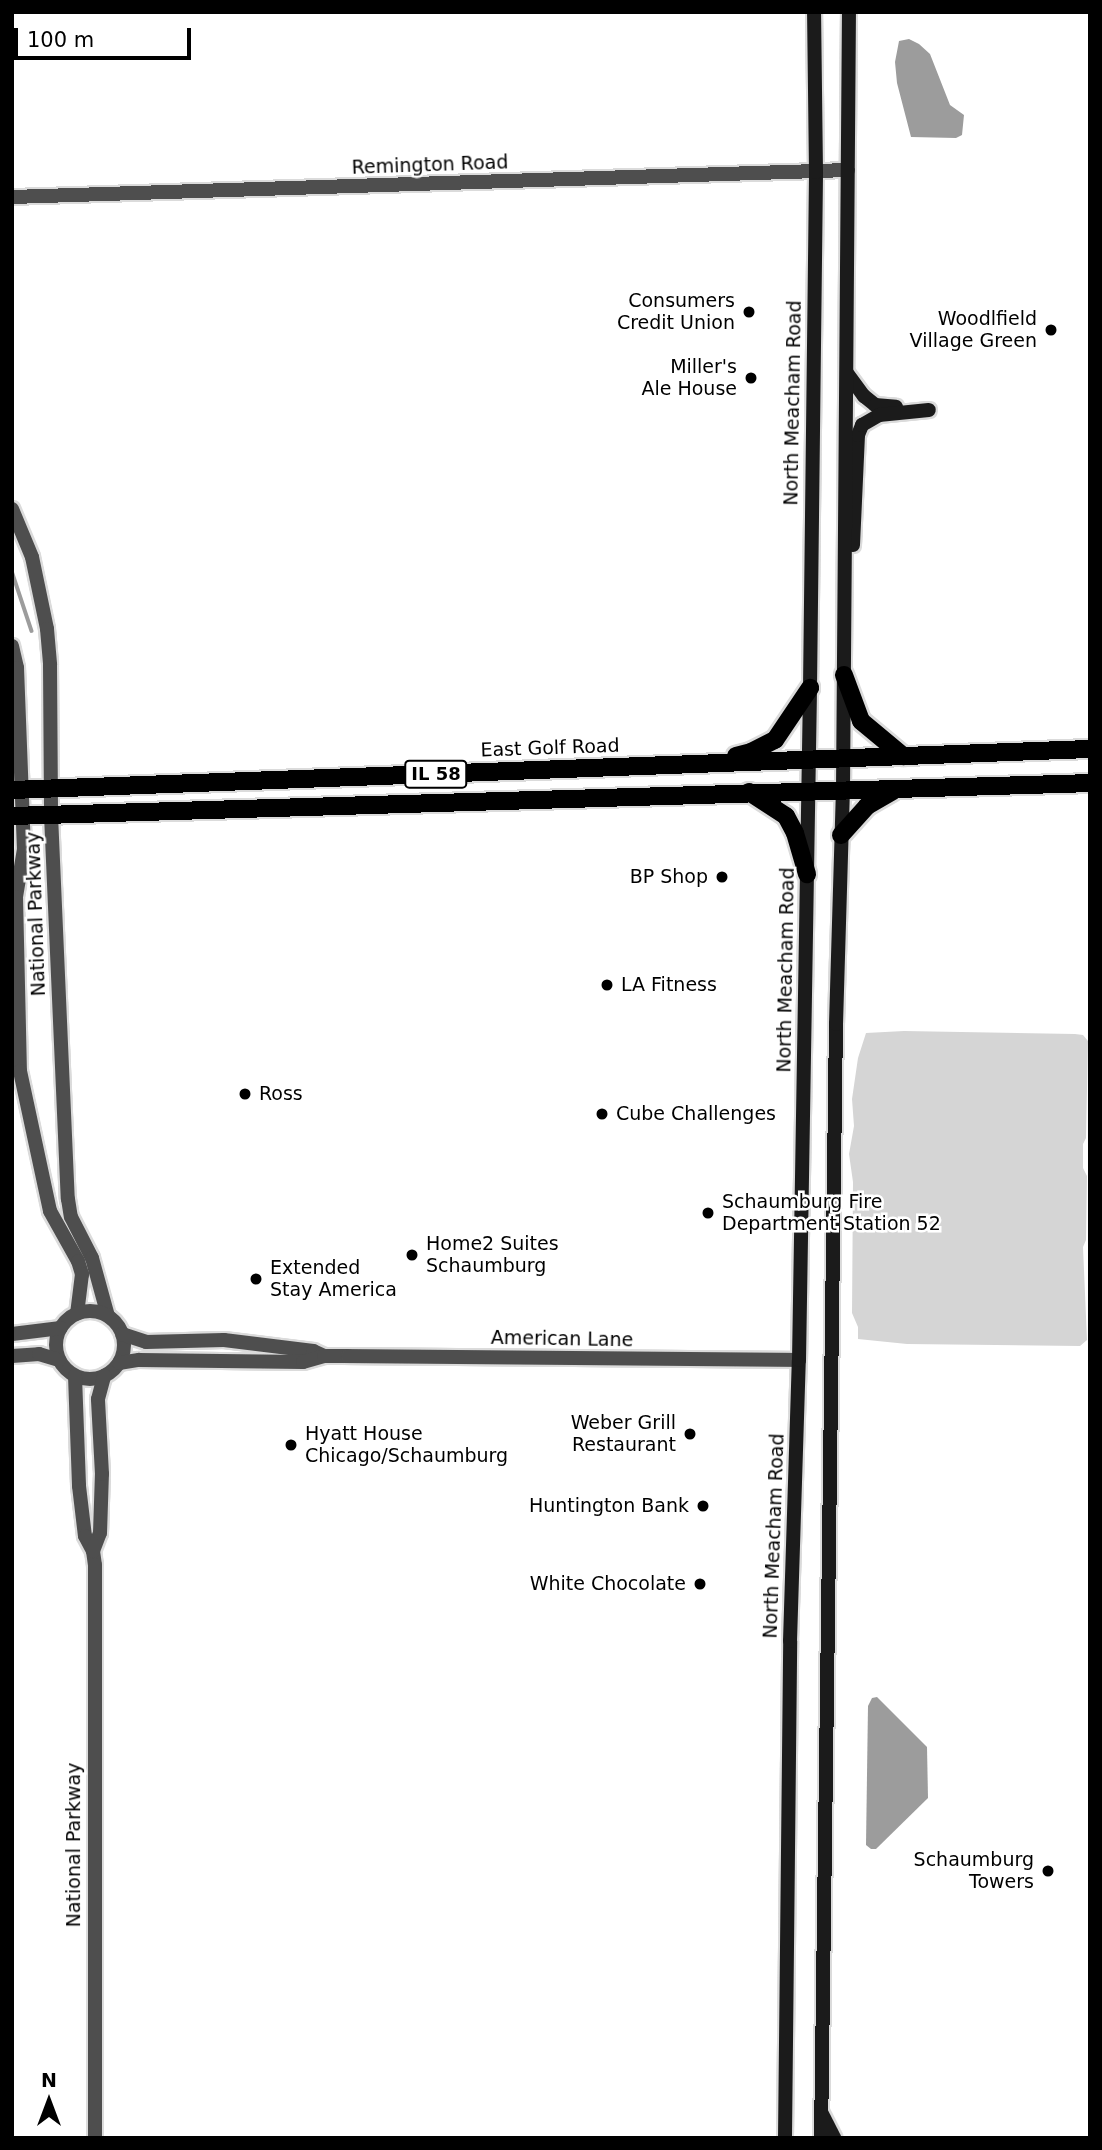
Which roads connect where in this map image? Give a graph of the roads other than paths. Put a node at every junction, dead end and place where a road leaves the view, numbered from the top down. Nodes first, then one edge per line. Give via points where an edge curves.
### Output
1 (814, 12) edge
2 (849, 12) edge
3 (848, 170) junction
4 (816, 172) junction
5 (12, 197) edge
6 (846, 373) junction
7 (12, 509) edge
8 (845, 562) junction
9 (12, 646) edge
10 (844, 675) junction
11 (810, 688) junction
12 (1090, 749) edge
13 (903, 756) junction
14 (842, 759) junction
15 (808, 760) junction
16 (700, 764) junction
17 (1090, 783) edge
18 (53, 788) junction
19 (898, 788) junction
20 (17, 789) edge
21 (843, 789) junction
22 (808, 790) junction
23 (749, 792) junction
24 (51, 815) junction
25 (17, 816) edge
26 (841, 835) junction
27 (807, 874) junction
28 (77, 1314) junction
29 (108, 1317) junction
30 (61, 1328) junction
31 (12, 1334) edge
32 (122, 1334) junction
33 (12, 1356) edge
34 (324, 1356) junction
35 (60, 1360) junction
36 (799, 1360) junction
37 (119, 1363) junction
38 (75, 1376) junction
39 (104, 1376) junction
40 (93, 1551) junction
41 (785, 2109) junction
42 (821, 2111) junction
43 (95, 2138) edge
44 (773, 2138) edge
45 (785, 2138) edge
46 (821, 2138) edge
47 (834, 2138) edge

1 - 4 main road, North Meacham Road
2 - 3 main road
3 - 4 street, Remington Road
3 - 6 main road
4 - 5 street, Remington Road
4 - 11 main road, North Meacham Road
6 - 8 main road
6 - 8 main road via 876,405 929,410 879,415 862,425 855,541
7 - 18 street, National Parkway via 32,557 47,629
8 - 10 main road
9 - 20 street, National Parkway via 17,668
10 - 13 main road via 861,721
10 - 14 main road
11 - 15 main road, North Meacham Road
11 - 16 main road via 775,740 751,752
12 - 13 main road, East Golf Road / IL 58
13 - 14 main road, East Golf Road / IL 58
14 - 15 main road, East Golf Road / IL 58
14 - 21 main road
15 - 16 main road, East Golf Road / IL 58
15 - 22 main road, North Meacham Road
16 - 18 main road, East Golf Road / IL 58
17 - 19 main road, IL 58
18 - 20 main road, East Golf Road / IL 58
18 - 24 street, National Parkway
19 - 21 main road, IL 58
19 - 26 main road via 867,806
20 - 25 street, National Parkway
21 - 22 main road, IL 58
21 - 26 main road
22 - 23 main road, IL 58
22 - 27 main road, North Meacham Road
23 - 24 main road, IL 58
23 - 27 main road via 786,816
24 - 25 main road, IL 58
24 - 29 street, National Parkway via 68,1199 71,1217 92,1258
25 - 28 street, National Parkway via 24,849 16,897 20,1071 50,1211 82,1274
26 - 42 main road
27 - 36 main road, North Meacham Road
28 - 29 street via 88,1311
28 - 30 street
29 - 32 street
30 - 31 street
30 - 35 street via 57,1339
32 - 34 street, American Lane via 146,1342 224,1340 313,1350
32 - 37 street via 125,1345
33 - 35 street via 40,1354
34 - 36 street, American Lane
34 - 37 street, American Lane via 303,1362
35 - 38 street
36 - 41 main road, North Meacham Road via 790,1641
37 - 39 street
38 - 39 street
38 - 40 street, National Parkway via 79,1486 85,1536
39 - 40 street, National Parkway via 98,1399 100,1533
40 - 43 street, National Parkway
41 - 44 main road
41 - 45 main road, North Meacham Road
42 - 46 main road
42 - 47 main road

